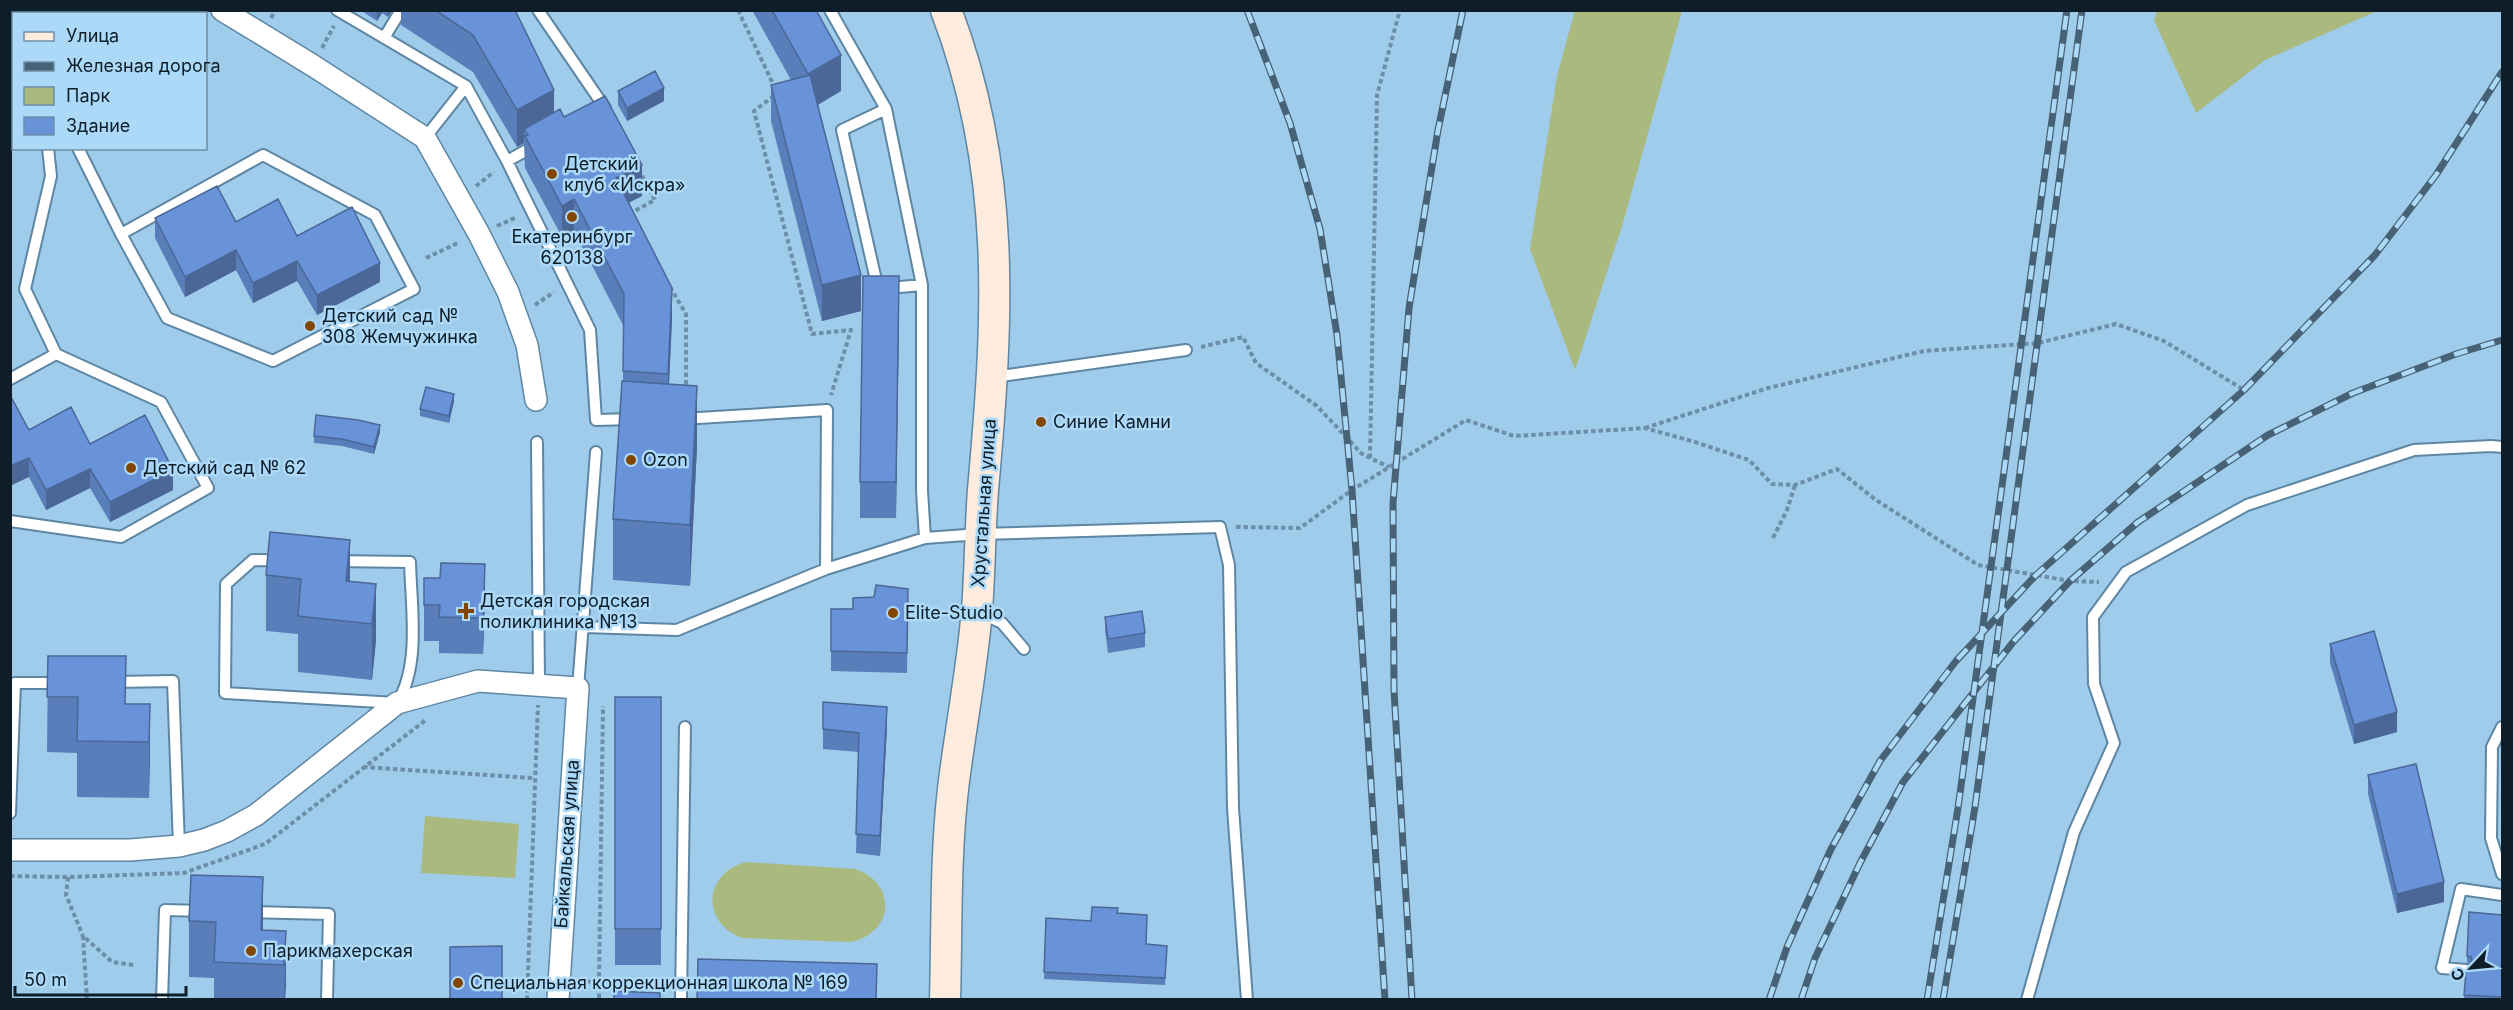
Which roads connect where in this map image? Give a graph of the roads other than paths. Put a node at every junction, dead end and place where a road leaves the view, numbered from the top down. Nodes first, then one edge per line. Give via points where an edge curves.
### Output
1 (222, 10) edge
2 (401, 10) edge
3 (830, 10) edge
4 (946, 10) edge
5 (540, 11) edge
6 (339, 12) edge
7 (384, 38) junction
8 (466, 86) junction
9 (886, 109) junction
10 (596, 113) edge
11 (424, 138) junction
12 (547, 140) edge
13 (48, 150) edge
14 (79, 150) edge
15 (507, 161) junction
16 (121, 234) junction
17 (922, 285) junction
18 (1186, 350) road end
19 (57, 354) junction
20 (993, 377) junction
21 (10, 379) edge
22 (536, 400) dead end
23 (641, 419) edge
24 (681, 419) edge
25 (537, 442) dead end
26 (2502, 447) edge
27 (596, 452) dead end
28 (10, 521) edge
29 (980, 534) junction
30 (925, 538) junction
31 (826, 569) junction
32 (977, 612) junction
33 (584, 627) junction
34 (1024, 649) dead end
35 (105, 682) edge
36 (71, 683) edge
37 (539, 684) junction
38 (578, 688) junction
39 (397, 703) junction
40 (685, 727) dead end
41 (2502, 727) edge
42 (10, 813) edge
43 (179, 846) junction
44 (10, 850) edge
45 (2502, 874) edge
46 (2502, 895) edge
47 (212, 911) edge
48 (235, 912) edge
49 (2466, 970) edge
50 (162, 999) edge
51 (327, 999) edge
52 (558, 999) edge
53 (681, 999) edge
54 (945, 999) edge
55 (1247, 999) edge
56 (2027, 999) edge

1 - 11 street
2 - 7 lane
3 - 9 lane
4 - 20 street, Хрустальная улица via 960,47 986,164 996,285
5 - 10 lane via 606,108
6 - 7 lane
7 - 8 lane
8 - 11 lane
8 - 15 lane
9 - 17 lane
9 - 17 lane via 842,130 878,289
11 - 22 street via 508,292 527,345
12 - 15 lane
13 - 19 lane via 51,176 25,289
14 - 16 lane
15 - 23 lane via 590,330 596,420
16 - 16 lane via 263,155 375,215 414,289 273,361 167,318
17 - 30 lane
18 - 20 lane
19 - 21 lane
19 - 28 lane via 161,402 208,488 121,537
20 - 29 street, Хрустальная улица
24 - 31 lane via 827,410
25 - 37 lane
26 - 56 lane via 2414,450 2310,484 2247,506 2126,572 2093,617 2094,684 2114,743 2074,832
27 - 33 lane
29 - 30 lane
29 - 32 street, Хрустальная улица
29 - 55 lane via 1220,526 1229,564 1233,808
30 - 31 lane
31 - 33 lane via 677,630
32 - 34 lane via 1002,622
32 - 54 street, Хрустальная улица via 953,791
33 - 38 lane
35 - 43 lane via 173,681
36 - 42 lane via 15,683
37 - 38 street
37 - 39 street via 478,681
38 - 52 street, Байкальская улица
39 - 39 lane via 405,691 412,658 410,562 253,560 226,584 225,693
39 - 43 street via 256,815 227,831
40 - 53 lane
41 - 45 lane via 2492,747 2491,838
43 - 44 street
46 - 49 lane via 2461,889 2442,968
47 - 50 lane via 165,910
48 - 51 lane via 329,914

